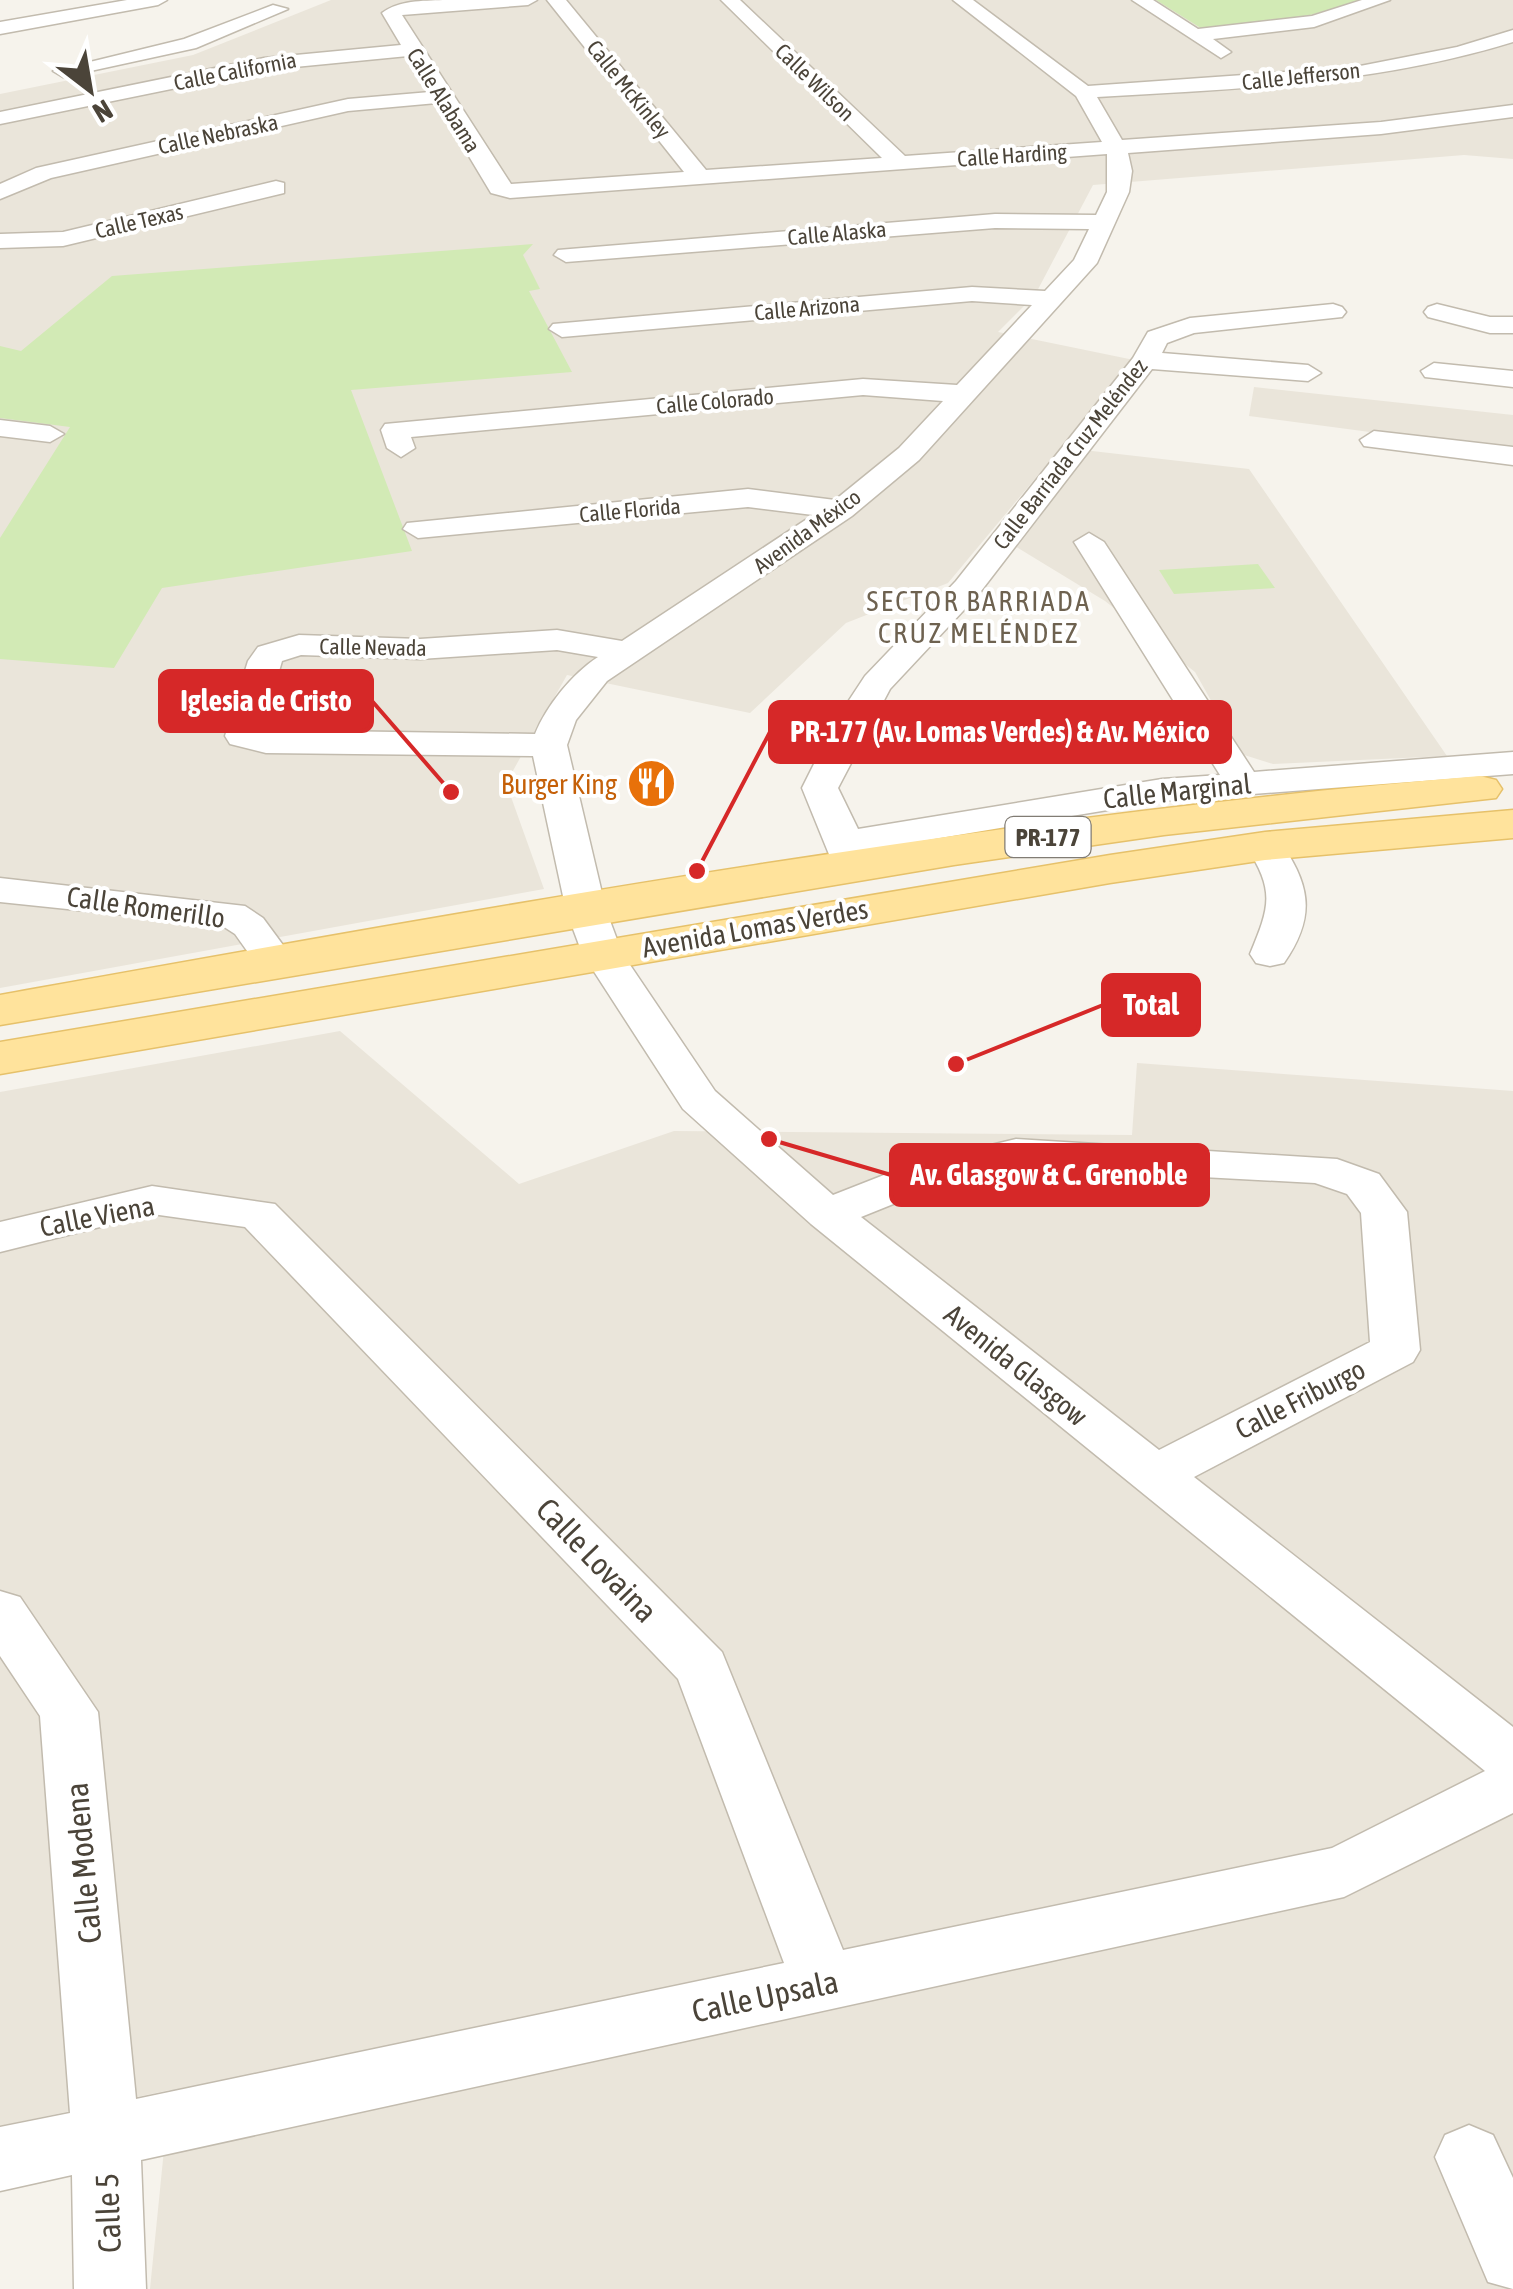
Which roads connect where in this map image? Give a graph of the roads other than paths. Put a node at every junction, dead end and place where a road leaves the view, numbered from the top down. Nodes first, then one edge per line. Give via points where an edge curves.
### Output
1 (158, 0) edge
2 (528, 0) edge
3 (556, 0) edge
4 (730, 0) edge
5 (962, 0) edge
6 (1141, 0) edge
7 (1381, 0) edge
8 (279, 8) dead end
9 (47, 20) junction
10 (0, 28) edge
11 (81, 34) dead end
12 (1195, 35) junction
13 (1513, 36) edge
14 (113, 39) dead end
15 (181, 46) junction
16 (413, 50) junction
17 (63, 71) dead end
18 (1264, 80) junction
19 (1084, 92) junction
20 (441, 97) junction
21 (1513, 111) edge
22 (0, 118) edge
23 (1116, 148) junction
24 (900, 163) junction
25 (702, 178) junction
26 (276, 188) dead end
27 (510, 191) joint
28 (0, 192) edge
29 (1107, 222) junction
30 (0, 241) edge
31 (584, 285) dead end
32 (1052, 299) junction
33 (1333, 312) dead end
34 (1438, 312) dead end
35 (1513, 326) edge
36 (562, 328) dead end
37 (1145, 360) junction
38 (1434, 371) dead end
39 (1308, 373) dead end
40 (1513, 379) edge
41 (966, 394) junction
42 (0, 428) edge
43 (50, 434) dead end
44 (1374, 440) dead end
45 (401, 448) dead end
46 (1513, 456) edge
47 (841, 510) junction
48 (418, 530) dead end
49 (1089, 542) dead end
50 (628, 652) junction
51 (549, 744) junction
52 (1513, 763) edge
53 (1243, 784) junction
54 (1513, 787) edge
55 (1513, 824) edge
56 (1265, 846) junction
57 (848, 854) junction
58 (0, 890) edge
59 (594, 931) junction
60 (1270, 954) dead end
61 (274, 960) junction
62 (0, 1010) edge
63 (0, 1058) edge
64 (254, 1214) joint
65 (827, 1214) junction
66 (0, 1237) edge
67 (1154, 1475) junction
68 (0, 1612) edge
69 (1513, 1760) edge
70 (1513, 1784) edge
71 (824, 1983) junction
72 (106, 2136) junction
73 (1469, 2157) dead end
74 (0, 2159) edge
75 (1513, 2258) edge
76 (110, 2289) edge

1 - 9 street
2 - 16 street, Calle Alabama via 391,13
3 - 25 street, Calle McKinley
4 - 24 street, Calle Wilson
5 - 19 street
6 - 12 street
7 - 12 street via 1314,21
8 - 15 street
9 - 10 street
9 - 11 street
12 - 18 street
13 - 18 street, Calle Jefferson via 1432,59
14 - 15 street
15 - 17 street
16 - 20 street, Calle Alabama
16 - 22 street, Calle California via 264,64
18 - 19 street, Calle Jefferson
19 - 23 street
20 - 27 street, Calle Alabama via 499,188
20 - 28 street, Calle Nebraska via 331,109 44,172
21 - 23 street, Calle Harding
23 - 24 street, Calle Harding
23 - 29 street, Avenida México via 1121,171
24 - 25 street, Calle Harding
25 - 27 street, Calle Harding
26 - 30 street, Calle Texas via 63,238
29 - 31 street, Calle Alaska via 994,220 562,249
29 - 32 street, Avenida México via 1085,263
32 - 36 street, Calle Arizona via 972,294
32 - 41 street, Avenida México
33 - 37 street, Calle Barriada Cruz Meléndez via 1190,326 1157,338
34 - 35 street
37 - 39 street
37 - 57 street, Calle Barriada Cruz Meléndez via 967,588 878,683 853,720 820,788
38 - 40 street
41 - 45 street, Calle Colorado via 862,387 394,430
41 - 47 street, Avenida México via 909,454
42 - 43 street
44 - 46 street
47 - 48 street, Calle Florida via 748,498
47 - 50 street, Avenida México
49 - 53 street
50 - 51 street, Avenida México via 581,688
50 - 51 street, Calle Nevada via 557,640 420,649 299,646 265,661 243,736 266,742
51 - 59 street
52 - 53 street, Calle Marginal
53 - 57 street, Calle Marginal via 1074,802
54 - 57 main road, Avenida Lomas Verdes / PR-177 via 1333,800
55 - 56 main road, Avenida Lomas Verdes / PR-177
56 - 59 main road, Avenida Lomas Verdes / PR-177
56 - 60 street via 1288,879 1288,907
57 - 59 main road, Avenida Lomas Verdes / PR-177
58 - 61 street, Calle Romerillo via 231,914
59 - 61 main road, Avenida Lomas Verdes / PR-177
59 - 63 main road, Avenida Lomas Verdes / PR-177
59 - 65 street, Avenida Glasgow via 699,1100
61 - 62 main road, Avenida Lomas Verdes / PR-177
64 - 66 street, Calle Viena via 152,1200
64 - 71 street, Calle Lovaina via 702,1668
65 - 67 street, Avenida Glasgow
65 - 67 street, Calle Friburgo via 928,1174 1016,1152 1320,1169 1360,1183 1384,1212 1395,1350
67 - 69 street, Avenida Glasgow
68 - 72 street, Calle Modena via 70,1712
70 - 71 street, Calle Upsala via 1344,1871
71 - 72 street, Calle Upsala
72 - 74 street, Calle Upsala
72 - 76 street, Calle 5
73 - 75 street

